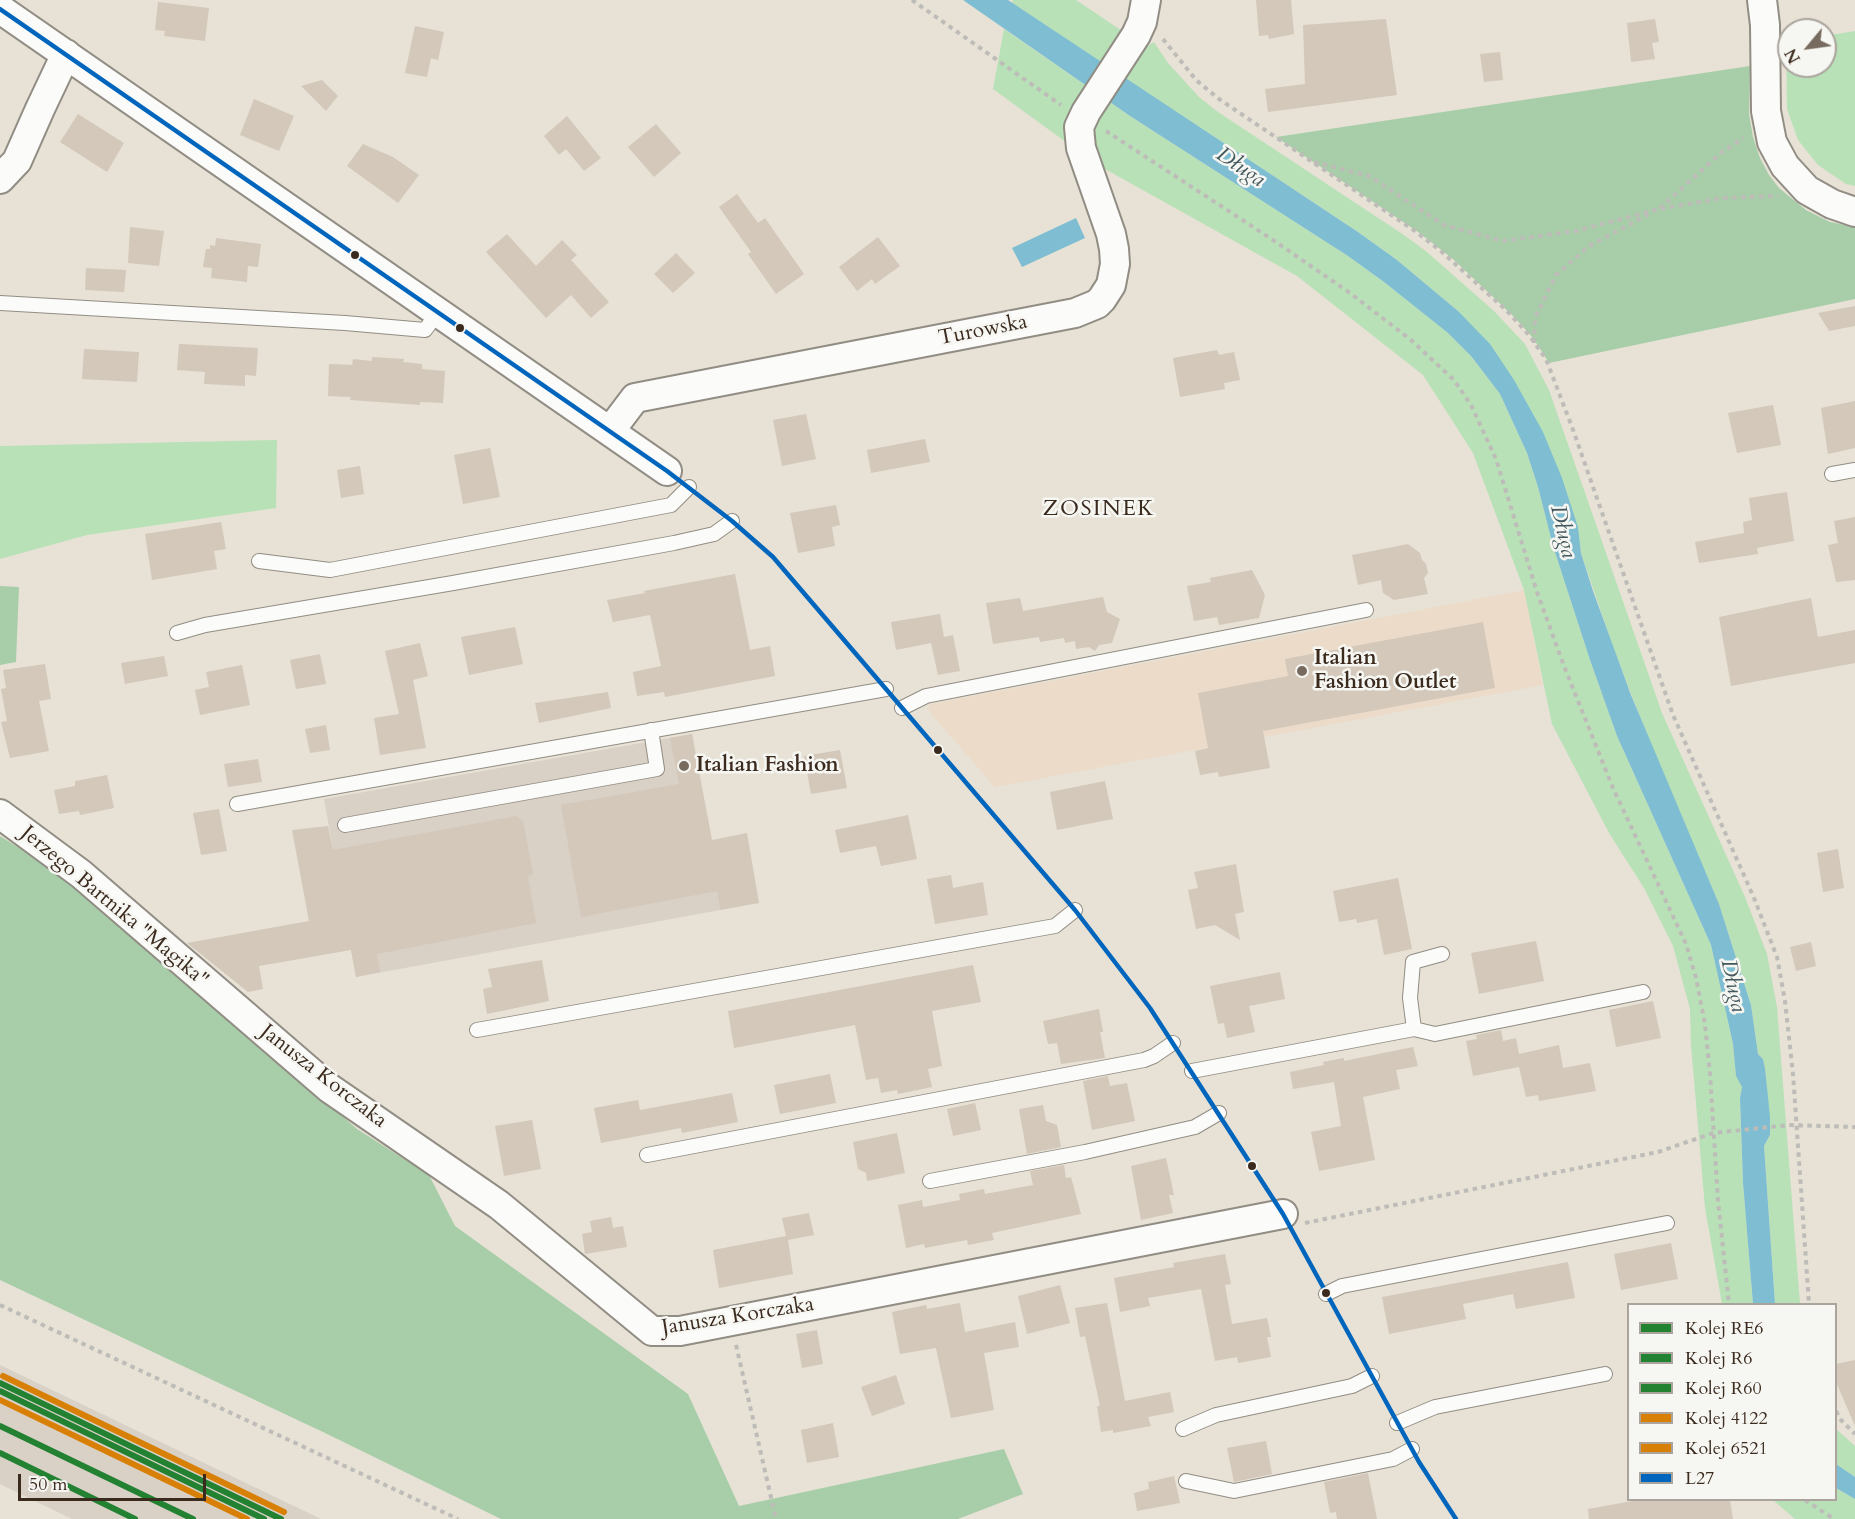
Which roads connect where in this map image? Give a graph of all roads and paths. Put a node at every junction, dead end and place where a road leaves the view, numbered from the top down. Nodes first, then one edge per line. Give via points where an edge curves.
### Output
1 (912, 0) edge
2 (1762, 0) edge
3 (1145, 6) edge
4 (0, 9) edge
5 (66, 54) junction
6 (1083, 116) junction
7 (1760, 130) junction
8 (1309, 161) junction
9 (0, 180) edge
10 (1788, 196) dead end
11 (1659, 209) junction
12 (1855, 212) edge
13 (0, 303) edge
14 (439, 311) junction
15 (1534, 343) junction
16 (610, 431) junction
17 (1855, 470) edge
18 (1832, 474) dead end
19 (678, 479) joint
20 (732, 521) dead end
21 (259, 561) dead end
22 (1366, 610) dead end
23 (177, 633) dead end
24 (886, 689) dead end
25 (902, 708) dead end
26 (651, 730) junction
27 (237, 804) dead end
28 (0, 813) edge
29 (345, 825) dead end
30 (1075, 910) dead end
31 (1442, 954) dead end
32 (1643, 992) dead end
33 (227, 1001) joint
34 (1414, 1029) junction
35 (477, 1030) dead end
36 (1173, 1043) dead end
37 (1192, 1071) dead end
38 (1219, 1113) dead end
39 (1796, 1125) junction
40 (1855, 1127) edge
41 (1713, 1133) junction
42 (647, 1155) dead end
43 (930, 1181) dead end
44 (1293, 1219) joint
45 (1667, 1223) dead end
46 (1326, 1294) dead end
47 (1729, 1303) edge
48 (1809, 1303) edge
49 (0, 1305) edge
50 (730, 1321) junction
51 (1605, 1374) dead end
52 (1372, 1376) dead end
53 (1837, 1413) edge
54 (1397, 1423) dead end
55 (1183, 1429) dead end
56 (1855, 1434) edge
57 (1412, 1449) dead end
58 (1186, 1481) dead end
59 (1806, 1501) edge
60 (458, 1519) edge
61 (776, 1519) edge
62 (1833, 1519) edge

1 - 6 path
2 - 7 street via 1766,94
3 - 6 street via 1139,28
3 - 8 path via 1177,58 1196,80
4 - 5 street
5 - 9 street via 17,161
5 - 14 street
6 - 16 street, Turowska via 1079,133 1083,156 1111,234 1115,264 1107,294 1087,310 634,398
6 - 41 path via 1350,293 1411,340 1454,380 1472,405 1496,459 1538,592 1589,729 1686,944 1705,1024
7 - 11 path via 1722,152
7 - 12 street via 1796,180 1820,198
8 - 11 path via 1369,176 1444,225 1503,241 1576,231
8 - 15 path via 1433,245 1507,311
10 - 11 path via 1724,198
11 - 15 path via 1588,246 1556,275 1535,318
13 - 14 lane via 425,330
14 - 16 street
15 - 39 path via 1546,359 1572,427 1673,715 1777,957 1785,1001
16 - 19 street
17 - 18 lane
19 - 21 lane via 671,506 330,570
20 - 23 lane via 714,534 674,543
22 - 25 lane via 926,696
24 - 26 lane
26 - 27 lane
26 - 29 lane via 657,769
28 - 33 street, Jerzego Bartnika "Magika" via 81,874
30 - 35 lane via 1055,926
31 - 34 lane via 1413,962 1410,998
32 - 34 lane via 1435,1034
33 - 50 street, Janusza Korczaka via 329,1088 499,1205 652,1331 680,1331
34 - 37 lane
36 - 42 lane via 1144,1060
38 - 43 lane via 1195,1127
39 - 40 path
39 - 41 path
39 - 48 path
41 - 44 path via 1658,1152
41 - 47 path
44 - 50 street, Janusza Korczaka
45 - 46 lane via 1342,1286
49 - 60 path
50 - 61 path
51 - 54 lane via 1435,1407
52 - 55 lane via 1352,1386 1216,1415
53 - 56 path
57 - 58 lane via 1393,1459 1234,1491
59 - 62 path

